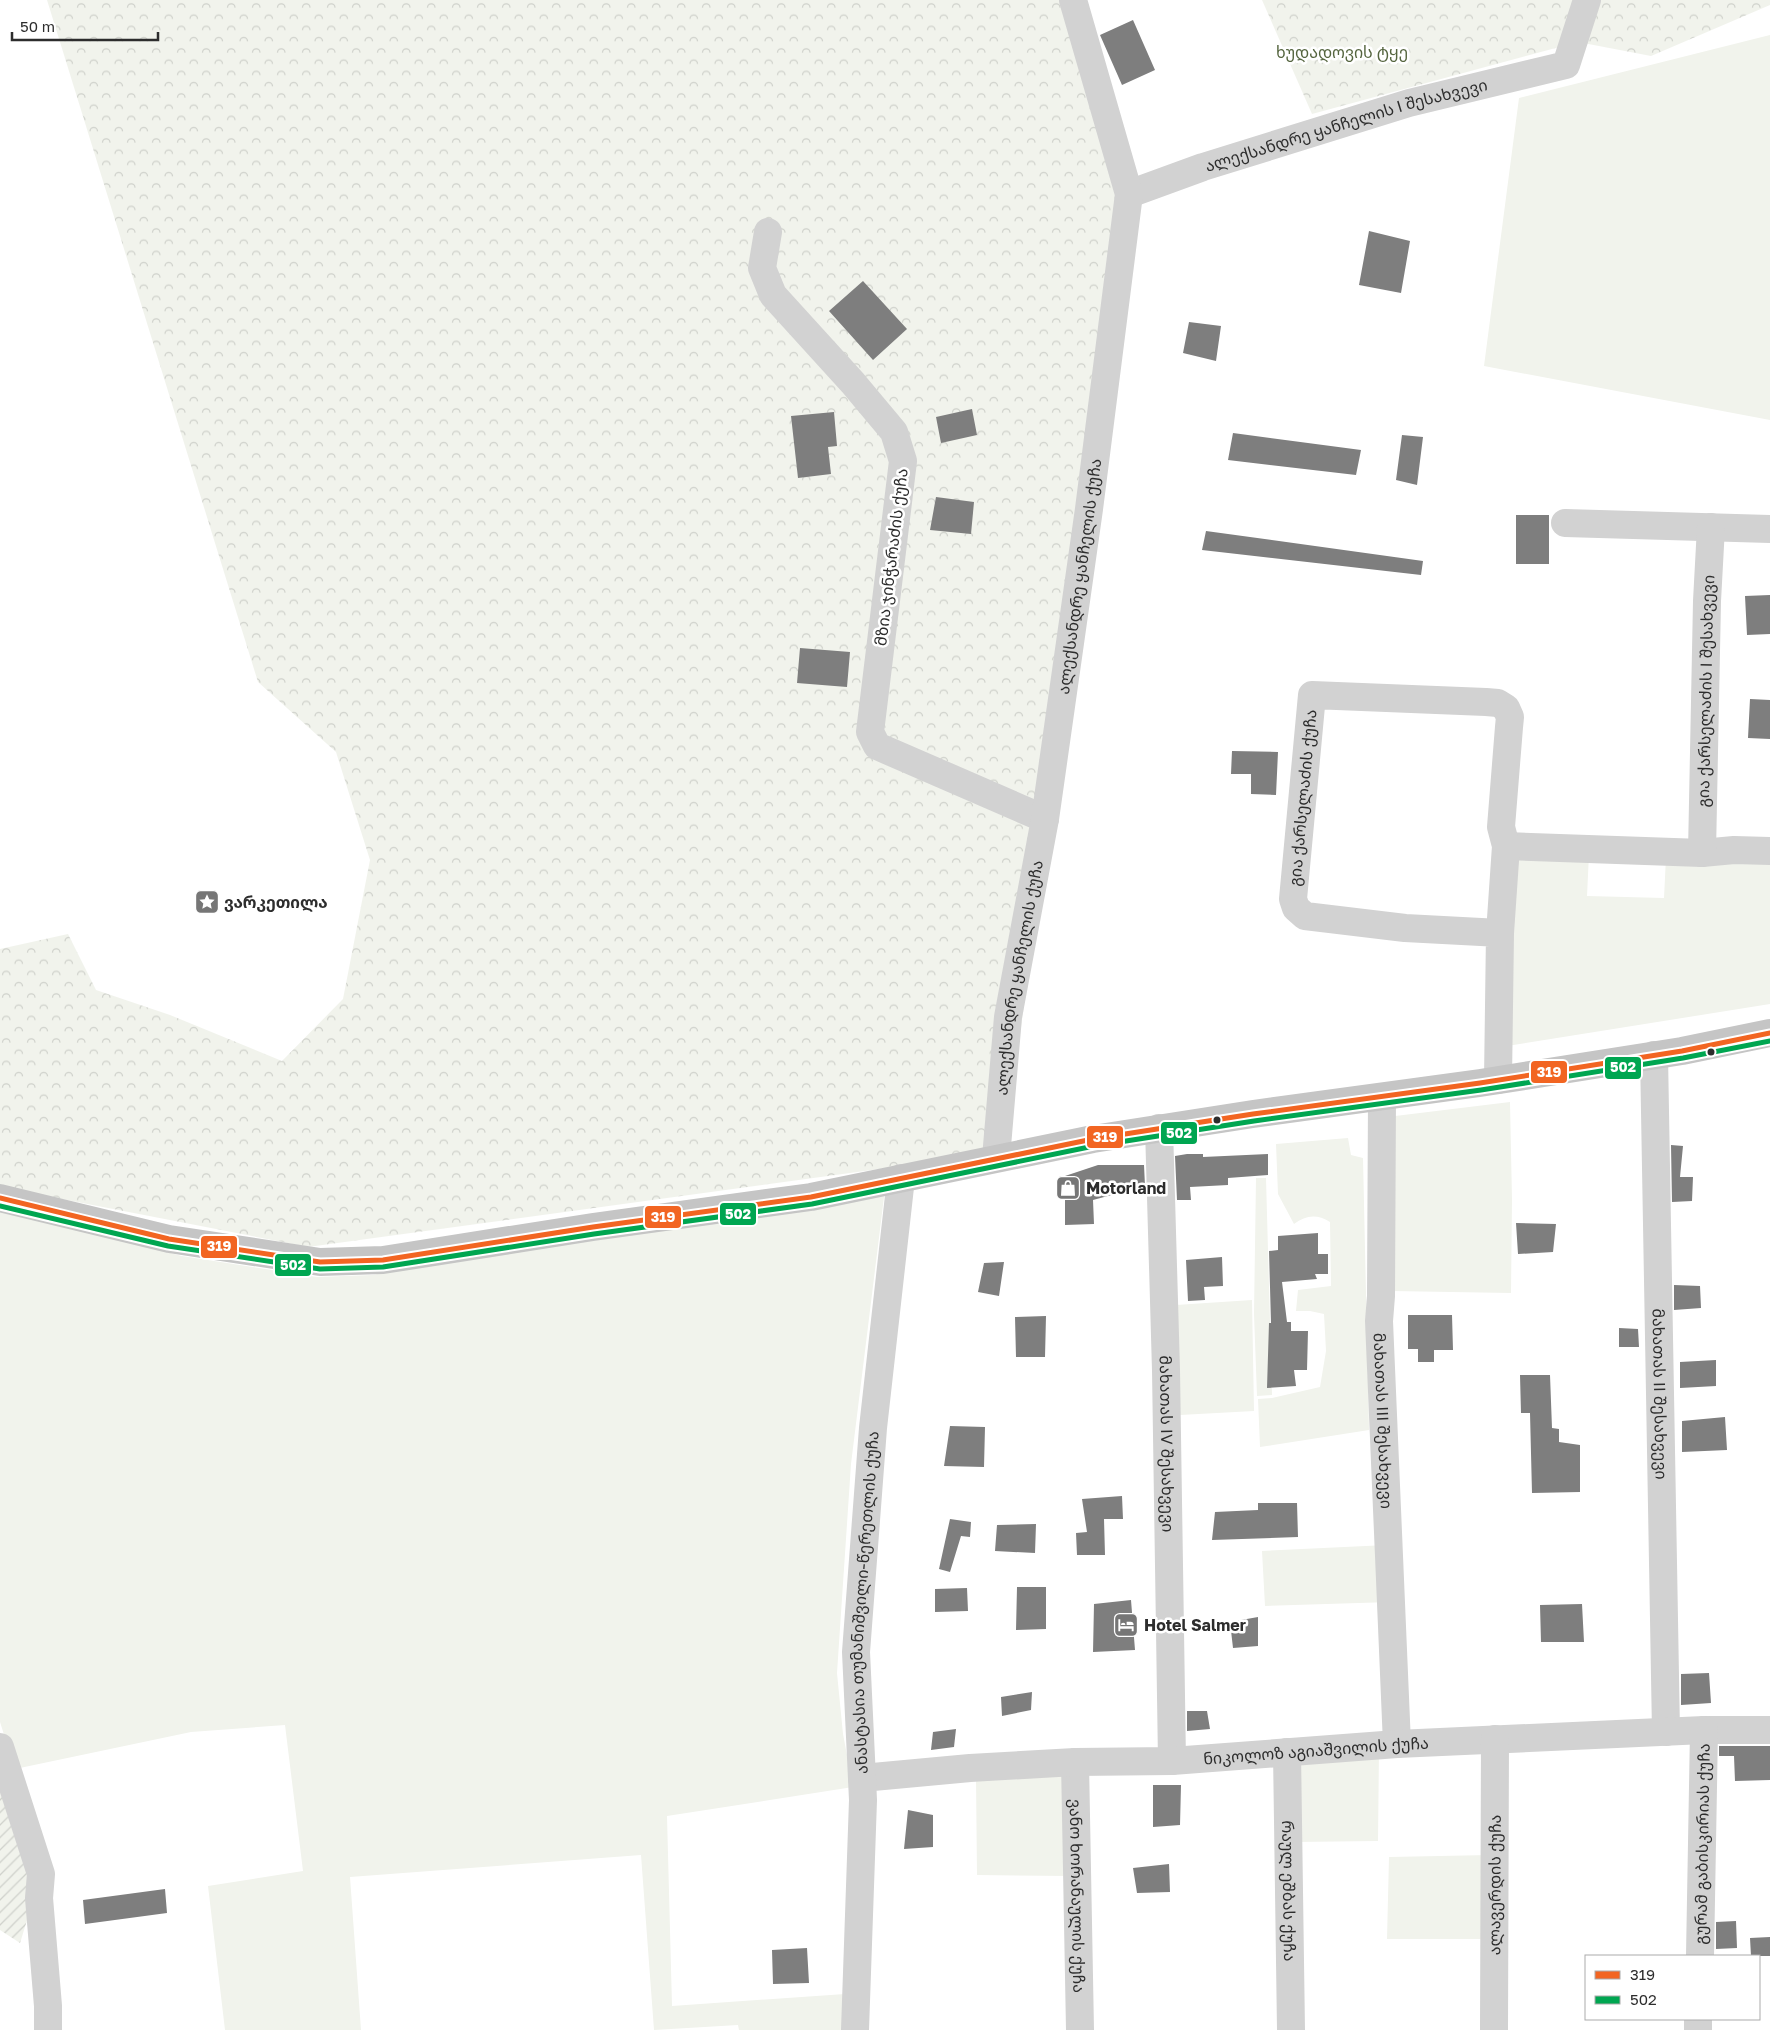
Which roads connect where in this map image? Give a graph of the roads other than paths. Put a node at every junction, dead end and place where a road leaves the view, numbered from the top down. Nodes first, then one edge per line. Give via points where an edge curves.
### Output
1 (1073, 0) edge
2 (1587, 0) edge
3 (1129, 194) junction
4 (768, 232) dead end
5 (1565, 523) dead end
6 (1711, 527) junction
7 (1770, 529) edge
8 (1045, 819) junction
9 (1506, 846) junction
10 (1770, 851) edge
11 (1702, 853) junction
12 (1500, 934) junction
13 (1770, 1034) edge
14 (1654, 1055) junction
15 (1498, 1080) junction
16 (1382, 1097) junction
17 (1159, 1128) junction
18 (996, 1158) junction
19 (901, 1178) junction
20 (0, 1198) edge
21 (1704, 1730) junction
22 (1770, 1730) edge
23 (1666, 1732) junction
24 (1494, 1739) junction
25 (1397, 1744) junction
26 (0, 1747) edge
27 (1287, 1752) junction
28 (1172, 1761) junction
29 (1075, 1762) junction
30 (862, 1778) junction
31 (1700, 1955) edge
32 (48, 2030) edge
33 (855, 2030) edge
34 (1080, 2030) edge
35 (1291, 2030) edge
36 (1494, 2030) edge

1 - 3 street, ალექსანდრე ყანჩელის ქუჩა
2 - 3 street, ალექსანდრე ყანჩელის I შესახვევი via 1566,65 1410,103 1203,167
3 - 8 street, ალექსანდრე ყანჩელის ქუჩა
4 - 8 street, მზია ჯინჭარაძის ქუჩა via 762,268 773,295 894,432 903,461 870,732 877,746
5 - 6 street
6 - 7 street
6 - 11 street, გია ქარსელაძის I შესახვევი via 1706,601
8 - 18 street, ალექსანდრე ყანჩელის ქუჩა via 1008,1017
9 - 11 street
9 - 12 street, გია ქარსელაძის ქუჩა
9 - 12 street, გია ქარსელაძის ქუჩა via 1501,827 1510,717 1506,708 1486,702 1312,695 1293,899 1296,908 1305,916 1405,928
10 - 11 street
12 - 15 street, გია ქარსელაძის ქუჩა
13 - 14 main road
14 - 15 main road
14 - 23 street, მახათას II შესახვევი
15 - 16 main road
16 - 17 main road
16 - 25 street, მახათას III შესახვევი via 1379,1321
17 - 18 main road
17 - 28 street, მახათას IV შესახვევი
18 - 19 main road
19 - 20 main road via 811,1197 383,1260 320,1262 169,1239
19 - 30 street, ანასტასია თუმანიშვილი-წერეთლის ქუჩა via 873,1428 856,1652
21 - 22 street, ნიკოლოზ აგიაშვილის ქუჩა
21 - 23 street, ნიკოლოზ აგიაშვილის ქუჩა
21 - 31 street, გურამ გაბისკირიას ქუჩა
23 - 24 street, ნიკოლოზ აგიაშვილის ქუჩა
24 - 25 street, ნიკოლოზ აგიაშვილის ქუჩა
24 - 36 street, ალავერდის ქუჩა
25 - 27 street, ნიკოლოზ აგიაშვილის ქუჩა
26 - 32 street via 41,1874 39,1898
27 - 28 street, ნიკოლოზ აგიაშვილის ქუჩა
27 - 35 street, რაულ ეშბას ქუჩა
28 - 29 street, ნიკოლოზ აგიაშვილის ქუჩა
29 - 30 street, ნიკოლოზ აგიაშვილის ქუჩა
29 - 34 street, ვანო ხორანაულის ქუჩა
30 - 33 street, ანასტასია თუმანიშვილი-წერეთლის ქუჩა

